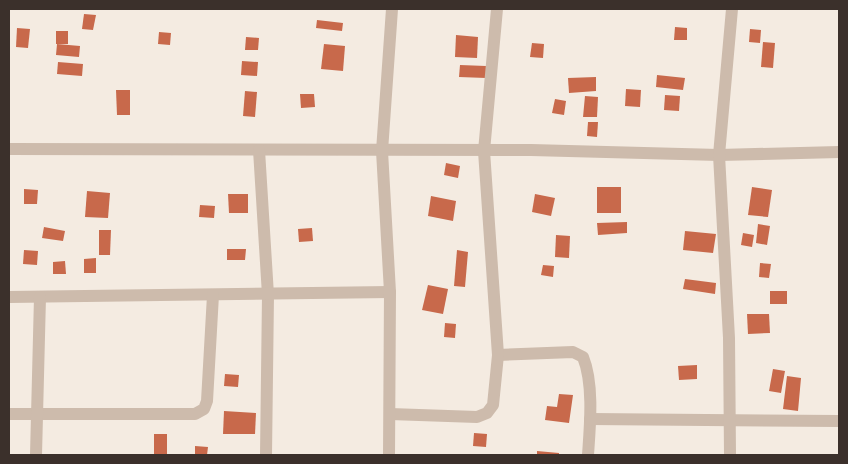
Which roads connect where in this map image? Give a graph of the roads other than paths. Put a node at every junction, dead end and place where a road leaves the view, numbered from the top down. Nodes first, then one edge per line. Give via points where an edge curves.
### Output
1 (392, 9) edge
2 (497, 9) edge
3 (732, 9) edge
4 (9, 149) edge
5 (259, 150) junction
6 (382, 151) junction
7 (484, 151) junction
8 (839, 152) edge
9 (718, 155) junction
10 (390, 292) junction
11 (213, 295) junction
12 (268, 295) junction
13 (9, 297) edge
14 (40, 297) junction
15 (498, 355) junction
16 (9, 414) edge
17 (36, 414) junction
18 (390, 414) junction
19 (590, 419) junction
20 (730, 421) junction
21 (839, 421) edge
22 (36, 455) edge
23 (266, 455) edge
24 (389, 455) edge
25 (588, 455) edge
26 (730, 455) edge

1 - 6 street
2 - 7 street
3 - 9 street
4 - 5 street
5 - 6 street
5 - 12 street
6 - 7 street
6 - 10 street
7 - 9 street
7 - 15 street
8 - 9 street
9 - 20 street via 729,338
10 - 12 street
10 - 18 street
11 - 12 street
11 - 14 street
11 - 17 street via 208,401 204,410 195,414
12 - 23 street
13 - 14 street
14 - 17 street
15 - 18 street via 493,405 487,413 477,416
15 - 19 street via 573,352 583,357 587,365
16 - 17 street
17 - 22 street
18 - 24 street
19 - 20 street
19 - 25 street
20 - 21 street
20 - 26 street

